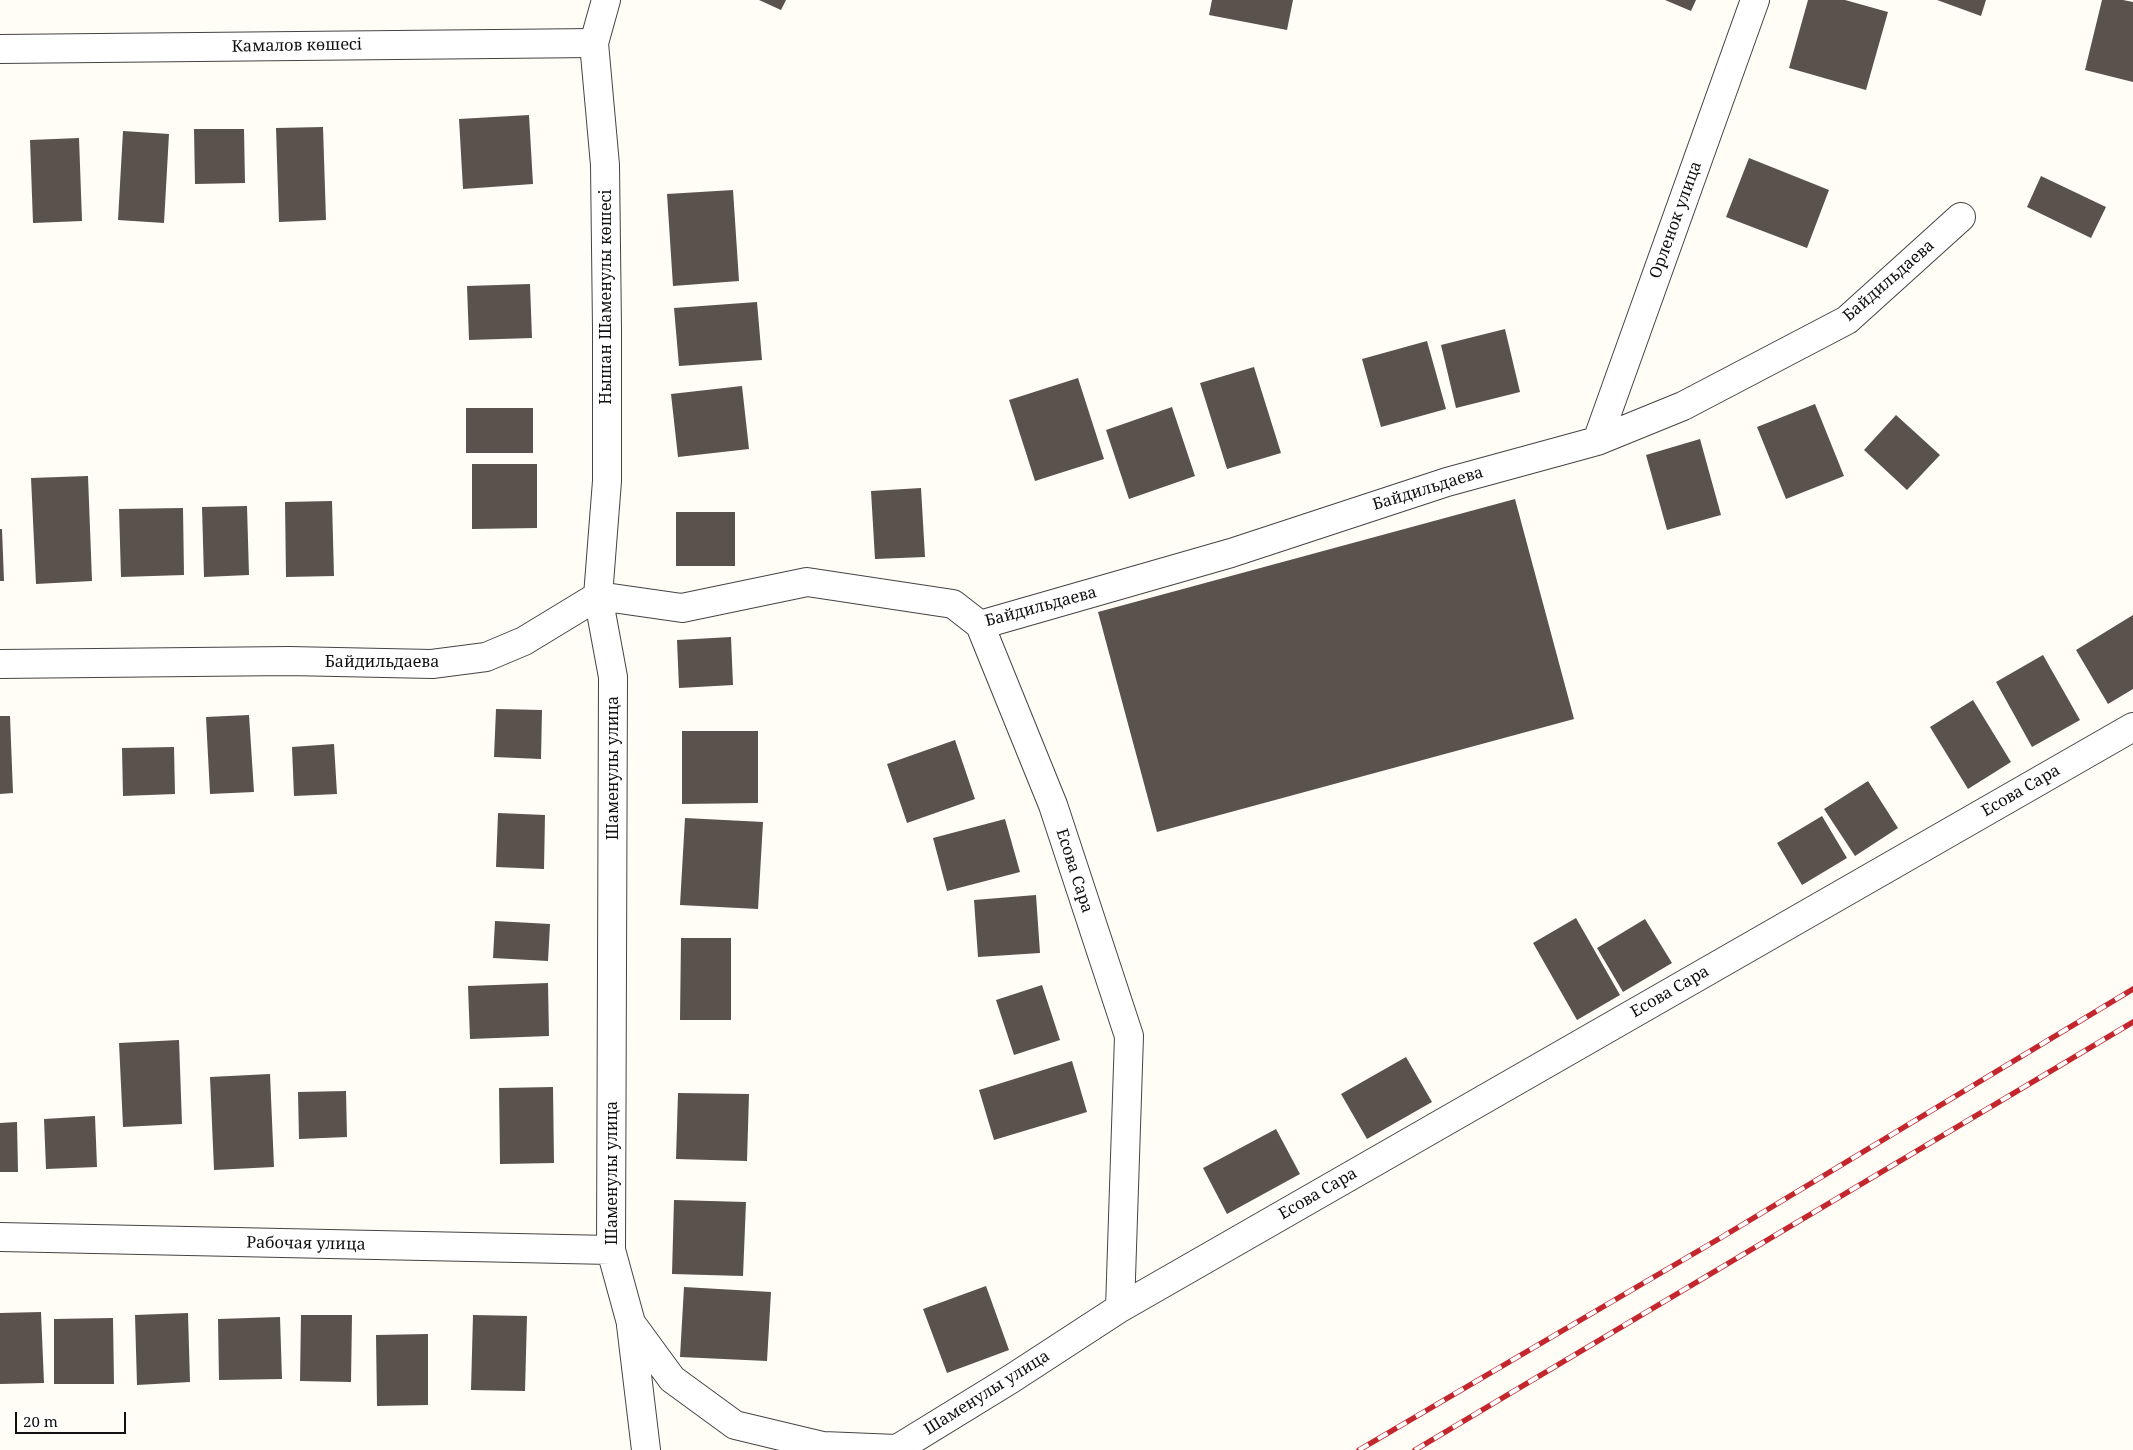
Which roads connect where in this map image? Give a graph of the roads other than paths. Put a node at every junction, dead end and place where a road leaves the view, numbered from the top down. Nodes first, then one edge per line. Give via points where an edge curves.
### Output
1 (606, 0) edge
2 (1755, 0) edge
3 (594, 43) junction
4 (0, 49) edge
5 (1962, 217) dead end
6 (1598, 441) junction
7 (598, 596) junction
8 (980, 625) junction
9 (0, 664) edge
10 (2133, 727) edge
11 (0, 1237) edge
12 (611, 1250) junction
13 (1120, 1308) junction
14 (630, 1323) junction
15 (646, 1450) edge

1 - 3 street, Нышан Шаменулы көшесі
2 - 6 street, Орленок улица
3 - 4 street, Камалов көшесі
3 - 7 street, Нышан Шаменулы көшесі via 605,165 607,329 607,481
5 - 6 street, Байдильдаева via 1847,320 1683,406
6 - 8 street, Байдильдаева via 1447,482 1231,553
7 - 8 street, Байдильдаева via 682,608 807,582 953,604
7 - 9 street, Байдильдаева via 524,641 486,657 432,664 289,660
7 - 12 street, Шаменулы улица via 613,677
8 - 13 street, Есова Сара via 1052,804 1129,1036
10 - 13 street, Есова Сара
11 - 12 street, Рабочая улица
12 - 14 street, Шаменулы улица
13 - 14 street, Шаменулы улица via 897,1449 823,1446 736,1424 672,1379
14 - 15 street

